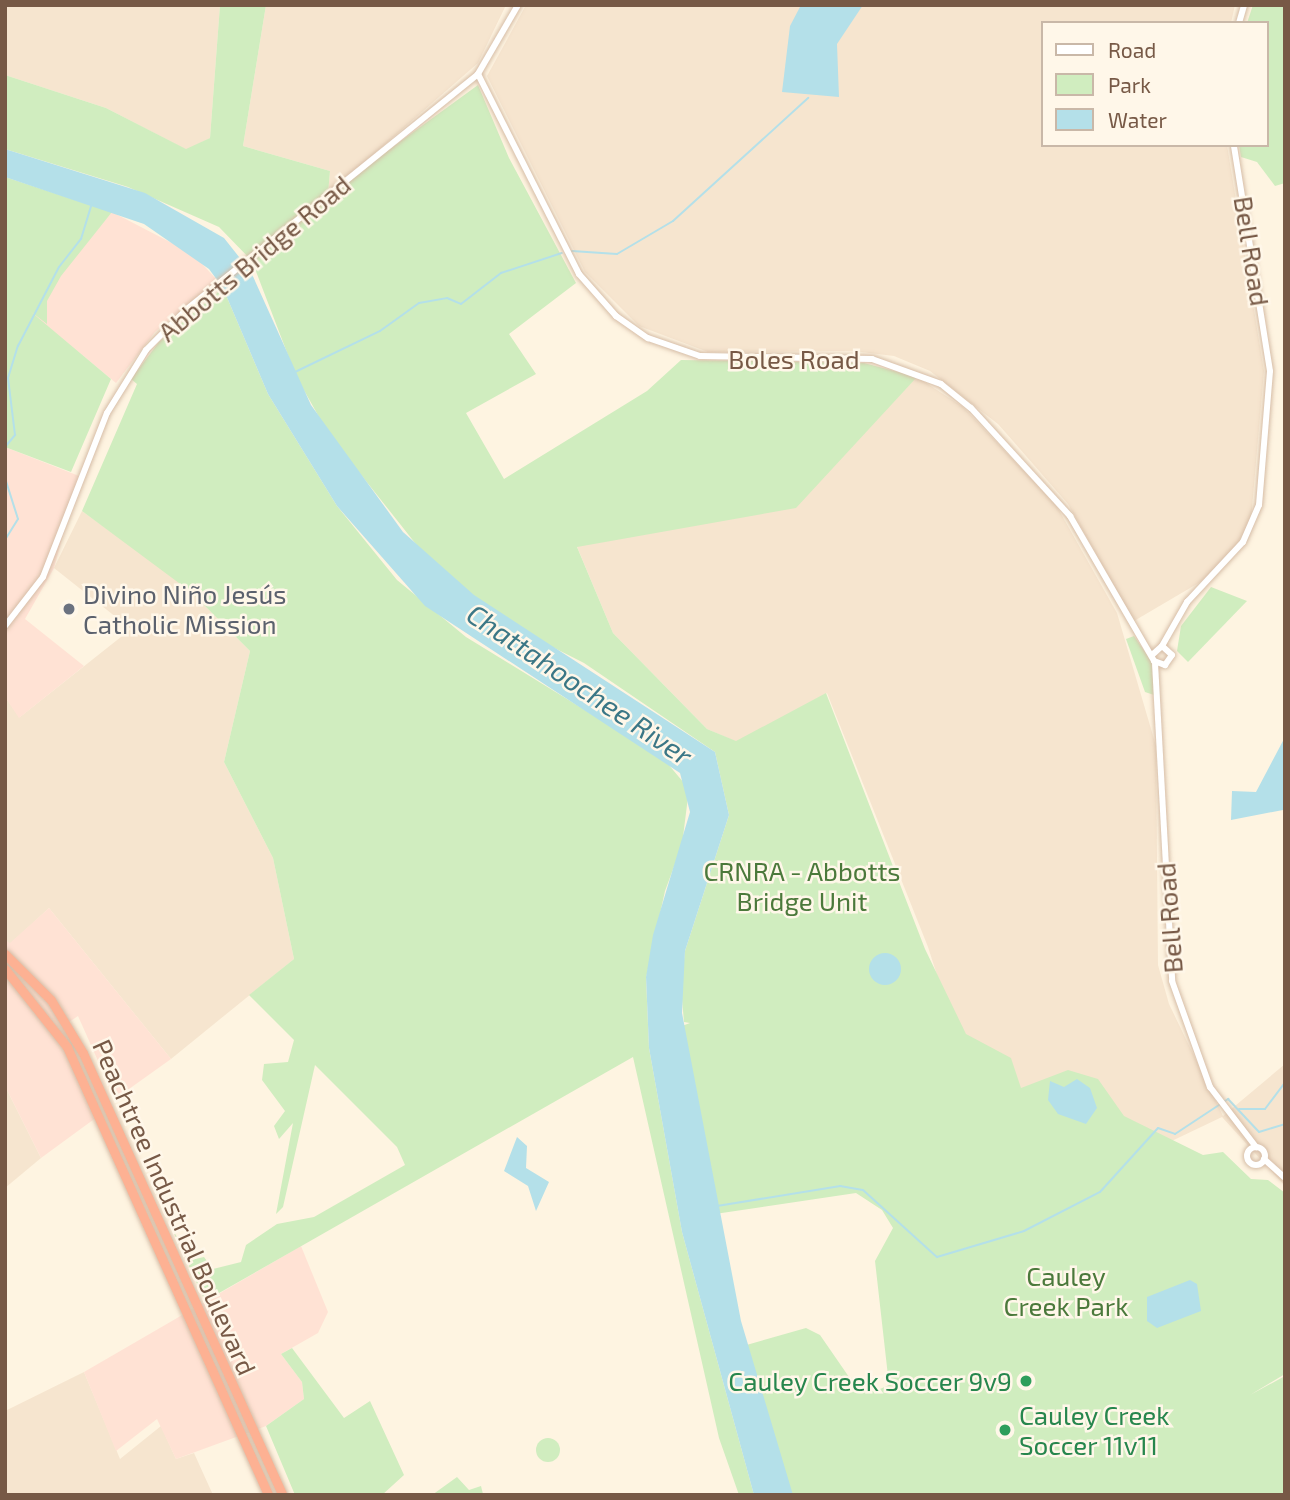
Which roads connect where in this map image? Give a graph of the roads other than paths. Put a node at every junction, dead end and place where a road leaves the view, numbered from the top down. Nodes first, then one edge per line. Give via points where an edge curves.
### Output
1 (517, 5) edge
2 (478, 74) junction
3 (1234, 147) edge
4 (1177, 622) junction
5 (5, 626) edge
6 (1134, 631) junction
7 (1160, 646) junction
8 (1171, 652) junction
9 (1153, 658) junction
10 (1165, 665) junction
11 (1157, 688) junction
12 (5, 954) edge
13 (5, 969) edge
14 (1241, 1133) junction
15 (1256, 1147) junction
16 (1248, 1154) junction
17 (1265, 1159) junction
18 (1258, 1165) junction
19 (1284, 1177) edge
20 (156, 1215) junction
21 (145, 1220) junction
22 (268, 1495) edge
23 (283, 1495) edge

1 - 2 street, Abbotts Bridge Road
2 - 5 street, Abbotts Bridge Road via 163,331 125,379 43,577
2 - 6 street, Boles Road via 579,274 616,316 656,342 699,356 872,359 941,384 971,408 1070,516
3 - 4 street, Bell Road via 1269,360 1270,424 1249,532
4 - 7 street, Bell Road
4 - 8 street, Bell Road
6 - 7 street, Boles Road
6 - 9 street, Boles Road
7 - 8 street
7 - 9 street, Bell Road
8 - 10 street, Bell Road
9 - 10 street
9 - 11 street, Bell Road
10 - 11 street, Bell Road
11 - 14 street, Bell Road via 1172,981 1210,1087
12 - 20 highway, Peachtree Industrial Boulevard via 70,1028
13 - 21 highway, Peachtree Industrial Boulevard via 67,1047
14 - 15 street, Bell Road
14 - 16 street, Bell Road
15 - 16 street
15 - 17 street, Bell Road
16 - 18 street, Bell Road
17 - 18 street
17 - 19 street, Bell Road
18 - 19 street, Bell Road
20 - 21 street
20 - 23 highway, Peachtree Industrial Boulevard
21 - 22 highway, Peachtree Industrial Boulevard

